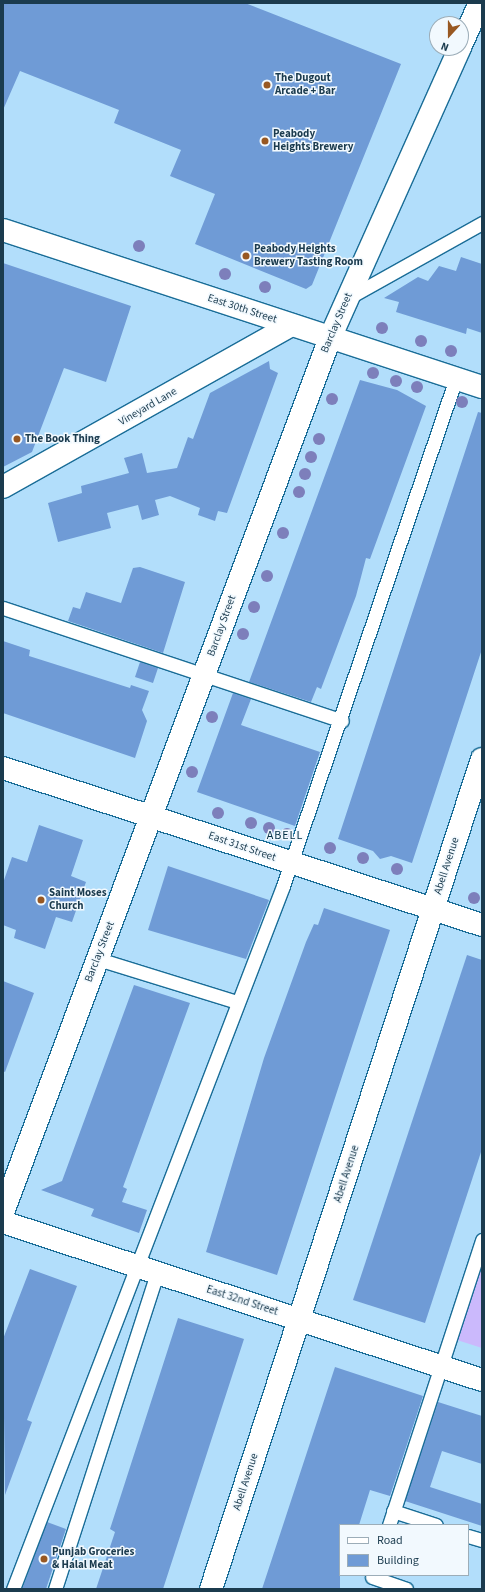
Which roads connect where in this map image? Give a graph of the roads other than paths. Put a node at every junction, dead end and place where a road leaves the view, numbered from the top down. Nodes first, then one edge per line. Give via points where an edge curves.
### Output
1 (480, 3) edge
2 (469, 27) edge
3 (456, 56) edge
4 (482, 223) edge
5 (3, 230) edge
6 (347, 299) junction
7 (292, 326) junction
8 (330, 338) junction
9 (456, 378) junction
10 (482, 387) edge
11 (3, 487) edge
12 (3, 608) edge
13 (204, 675) junction
14 (342, 721) junction
15 (482, 759) edge
16 (3, 768) edge
17 (151, 816) junction
18 (291, 863) junction
19 (432, 909) junction
20 (482, 926) edge
21 (98, 959) junction
22 (237, 1002) junction
23 (3, 1212) edge
24 (3, 1222) edge
25 (482, 1240) edge
26 (135, 1266) junction
27 (157, 1273) junction
28 (299, 1320) junction
29 (440, 1366) junction
30 (482, 1380) edge
31 (393, 1511) junction
32 (389, 1524) edge
33 (433, 1524) edge
34 (469, 1536) edge
35 (482, 1540) edge
36 (371, 1580) edge
37 (13, 1589) edge
38 (55, 1589) edge
39 (211, 1589) edge
40 (406, 1589) edge

1 - 2 street
3 - 6 street, Barclay Street
4 - 6 lane
5 - 7 street, East 30th Street
6 - 8 street, Barclay Street
7 - 8 street, East 30th Street
7 - 11 street, Vineyard Lane
8 - 9 street, East 30th Street
8 - 13 street, Barclay Street
9 - 10 street, East 30th Street
9 - 14 lane
12 - 13 lane
13 - 14 lane
13 - 17 street, Barclay Street
14 - 18 lane
15 - 19 street, Abell Avenue
16 - 17 street, East 31st Street
17 - 18 street, East 31st Street
17 - 21 street, Barclay Street
18 - 19 street, East 31st Street
18 - 22 lane
19 - 20 street, East 31st Street
19 - 28 street, Abell Avenue
21 - 22 lane
21 - 23 street, Barclay Street
22 - 26 lane
24 - 26 street, East 32nd Street
25 - 29 lane
26 - 27 street, East 32nd Street
26 - 37 lane
27 - 28 street, East 32nd Street
27 - 38 lane
28 - 29 street, East 32nd Street
28 - 39 street, Abell Avenue
29 - 30 street, East 32nd Street
29 - 31 lane
31 - 32 lane
31 - 33 lane
34 - 35 lane
36 - 40 lane

